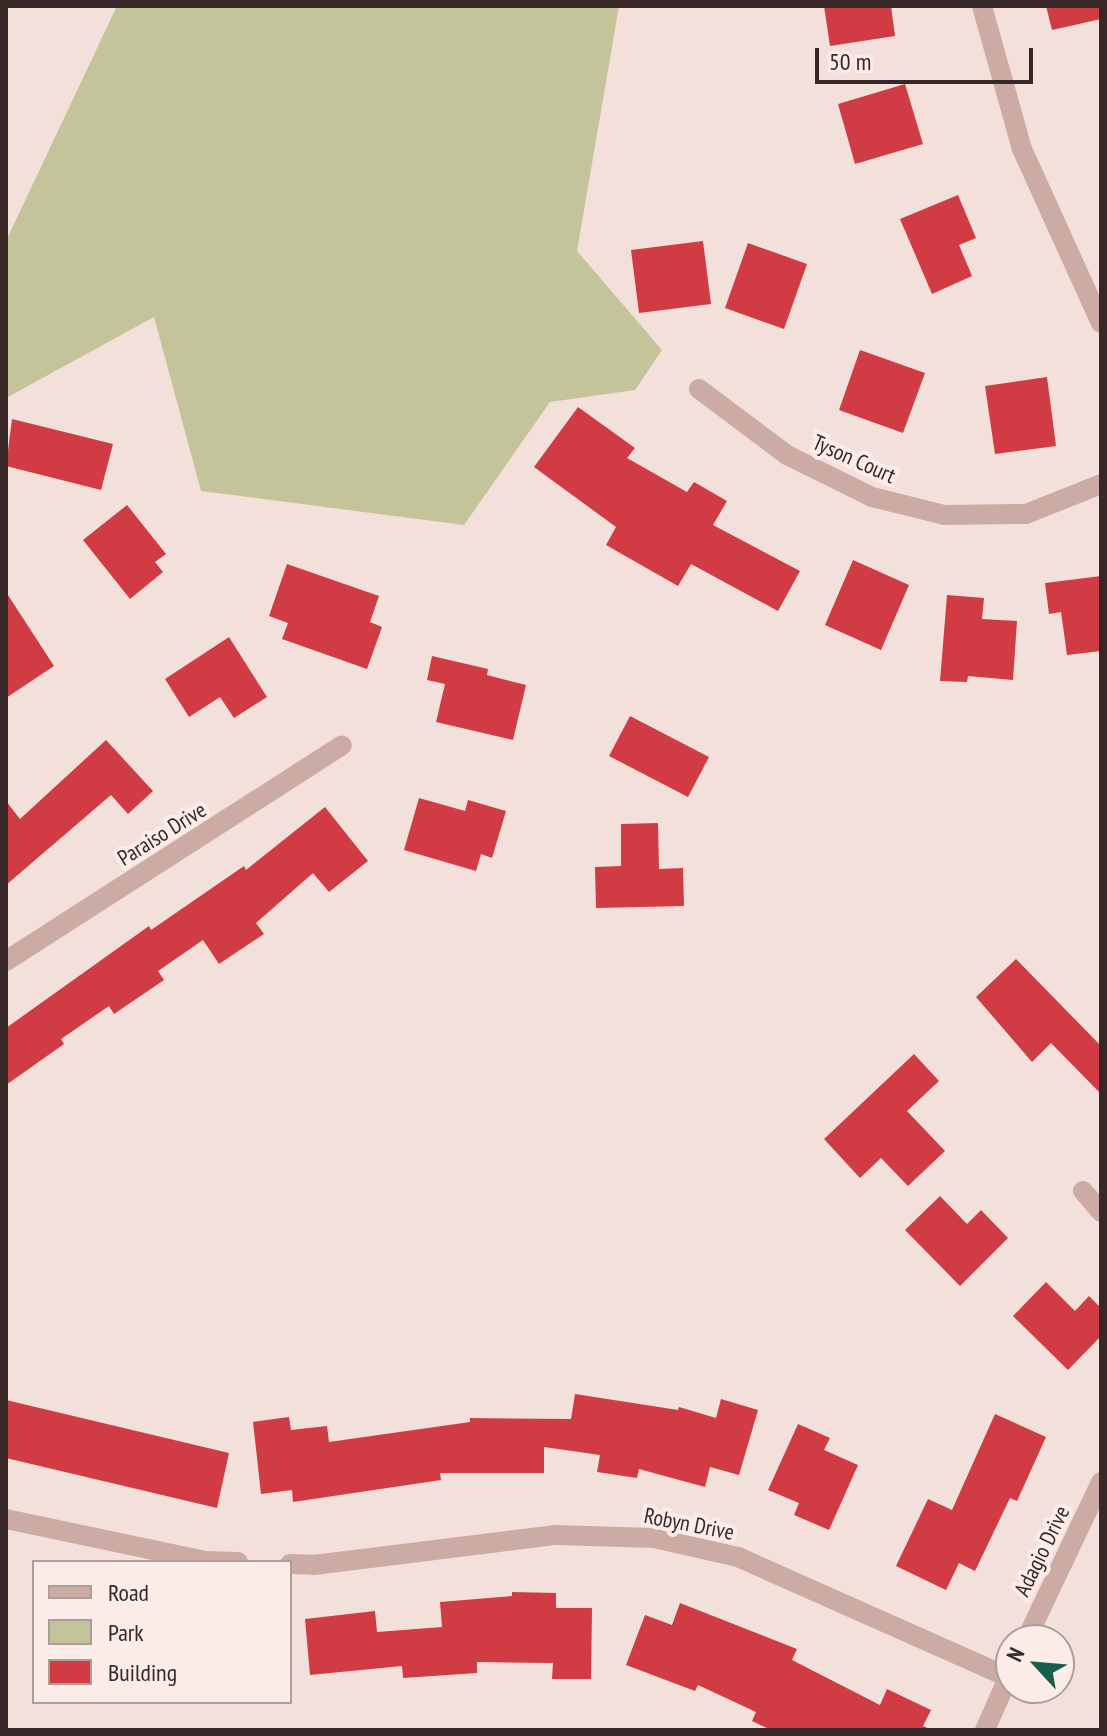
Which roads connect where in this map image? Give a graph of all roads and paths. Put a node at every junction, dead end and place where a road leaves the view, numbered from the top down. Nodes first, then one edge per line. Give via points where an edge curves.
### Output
1 (982, 6) edge
2 (1101, 323) edge
3 (699, 389) dead end
4 (1101, 484) edge
5 (342, 745) dead end
6 (6, 961) edge
7 (1083, 1191) dead end
8 (1101, 1212) edge
9 (1101, 1482) edge
10 (6, 1519) edge
11 (201, 1560) edge
12 (292, 1564) edge
13 (1034, 1624) edge
14 (995, 1668) edge
15 (997, 1704) edge
16 (985, 1730) edge

1 - 2 street via 1022,149
3 - 4 street, Tyson Court via 787,455 872,497 944,515 1026,514
5 - 6 street, Paraiso Drive
7 - 8 street
9 - 13 street, Adagio Drive
10 - 11 street
12 - 14 street, Robyn Drive via 556,1535 654,1538 738,1557
15 - 16 street

